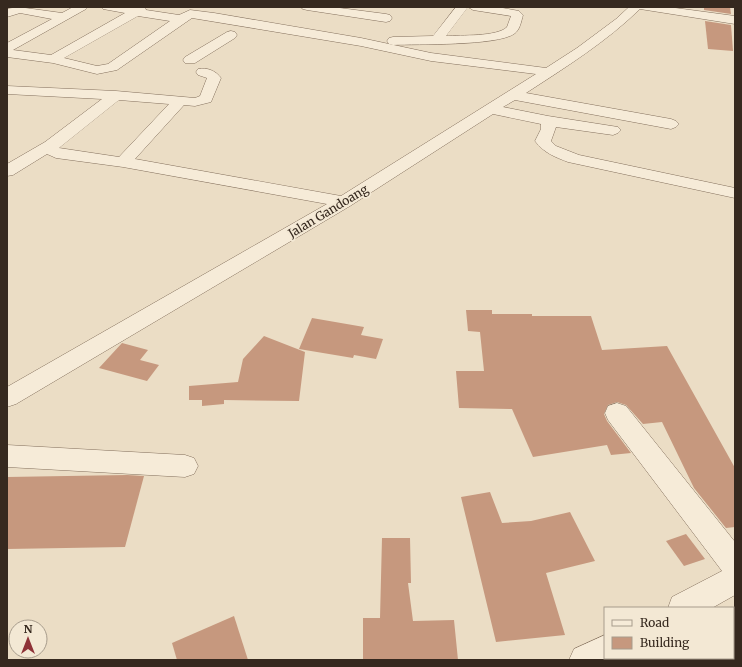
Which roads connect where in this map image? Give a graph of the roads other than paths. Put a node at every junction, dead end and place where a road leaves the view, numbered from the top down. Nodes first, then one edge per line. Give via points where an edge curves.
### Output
1 (82, 7) edge
2 (107, 7) edge
3 (202, 7) edge
4 (308, 7) edge
5 (462, 7) edge
6 (474, 7) edge
7 (636, 7) edge
8 (644, 7) edge
9 (140, 9) edge
10 (7, 13) edge
11 (64, 17) junction
12 (735, 20) edge
13 (183, 21) junction
14 (248, 23) junction
15 (374, 32) junction
16 (216, 33) dead end
17 (231, 35) junction
18 (436, 40) junction
19 (361, 42) junction
20 (387, 44) junction
21 (7, 48) edge
22 (7, 53) edge
23 (53, 59) junction
24 (190, 60) dead end
25 (203, 72) dead end
26 (548, 72) junction
27 (7, 90) edge
28 (116, 95) junction
29 (514, 95) junction
30 (179, 102) junction
31 (490, 109) junction
32 (548, 121) junction
33 (671, 124) dead end
34 (613, 130) dead end
35 (52, 145) junction
36 (124, 162) junction
37 (7, 171) edge
38 (735, 193) edge
39 (344, 202) junction
40 (7, 398) edge
41 (617, 412) dead end
42 (7, 456) edge
43 (185, 466) dead end
44 (735, 565) edge
45 (735, 579) edge
46 (685, 607) edge
47 (604, 651) edge
48 (585, 660) edge

1 - 11 street
2 - 9 street
3 - 13 street
4 - 15 street via 390,15
5 - 18 street
6 - 18 street via 515,13 517,15 513,28 499,35
7 - 26 street, Jalan Gandoang via 588,46
8 - 12 street
9 - 13 street
9 - 23 street
10 - 11 street via 20,10
11 - 21 street
13 - 14 street
13 - 23 street via 112,67 97,70
14 - 17 street
14 - 19 street
15 - 19 street
15 - 20 street
16 - 17 street
17 - 24 street
18 - 20 street
19 - 20 street
20 - 26 street via 431,57
22 - 23 street
25 - 30 street via 214,78 206,99
26 - 29 street, Jalan Gandoang
27 - 28 street
28 - 30 street
28 - 35 street
29 - 31 street, Jalan Gandoang
29 - 33 street
30 - 36 street
31 - 32 street
31 - 39 street, Jalan Gandoang
32 - 34 street
32 - 38 street via 549,129 543,140 550,149 574,159
35 - 36 street via 51,150 56,152
35 - 37 street
36 - 39 street
39 - 40 street, Jalan Gandoang
41 - 44 street
42 - 43 street
45 - 46 street
47 - 48 street

